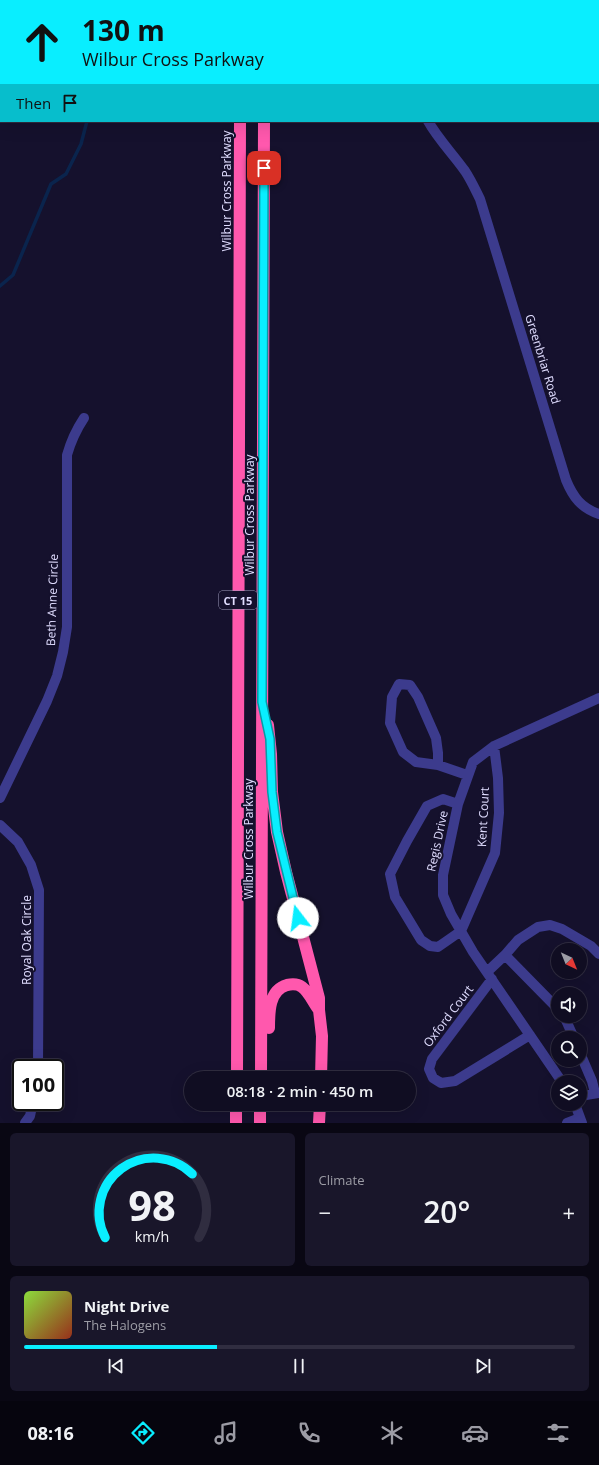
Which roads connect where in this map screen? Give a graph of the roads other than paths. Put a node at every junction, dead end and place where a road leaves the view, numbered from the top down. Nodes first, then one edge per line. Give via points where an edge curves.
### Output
1 (240, 122) edge
2 (264, 122) edge
3 (429, 122) edge
4 (84, 418) dead end
5 (599, 514) edge
6 (599, 698) edge
7 (262, 702) junction
8 (494, 746) junction
9 (438, 765) junction
10 (467, 775) junction
11 (0, 798) edge
12 (458, 804) junction
13 (0, 825) edge
14 (461, 931) junction
15 (599, 954) edge
16 (506, 955) junction
17 (490, 975) junction
18 (551, 1002) edge
19 (319, 1010) junction
20 (530, 1035) junction
21 (38, 1059) edge
22 (261, 1060) junction
23 (586, 1067) edge
24 (236, 1071) edge
25 (261, 1071) edge
26 (321, 1071) edge
27 (557, 1075) edge
28 (597, 1093) edge
29 (587, 1095) edge
30 (31, 1111) edge
31 (236, 1111) edge
32 (260, 1111) edge
33 (320, 1111) edge
34 (577, 1111) edge
35 (581, 1121) edge
36 (25, 1123) edge
37 (236, 1123) edge
38 (260, 1123) edge
39 (319, 1123) edge
40 (567, 1123) edge

1 - 24 highway, Wilbur Cross Parkway / CT 15
2 - 7 highway, Wilbur Cross Parkway / CT 15
3 - 5 street, Greenbriar Road via 465,171 480,199 572,494 580,504
4 - 11 street, Beth Anne Circle via 73,436 67,455 67,602 63,652 47,701
6 - 8 street, Regis Drive
7 - 19 highway via 270,739 277,832 319,995
7 - 22 highway, Wilbur Cross Parkway / CT 15
8 - 10 street, Regis Drive via 473,762
8 - 14 street, Kent Court via 499,813 495,853
9 - 9 street via 436,738 418,697 410,684 399,684 392,697 390,723 402,752 416,762
9 - 10 street
10 - 12 street, Regis Drive
12 - 14 street, Regis Drive via 443,875 443,895
12 - 14 street via 443,799 427,806 390,874 395,897 421,940 430,946 438,947
13 - 21 street, Royal Oak Circle via 18,842 31,865 39,890
14 - 17 street, Regis Drive
15 - 16 street, Oxford Court via 562,929 550,925 538,927 518,940
16 - 17 street, Oxford Court
16 - 18 street
17 - 20 street, Regis Drive
17 - 20 street, Oxford Court via 432,1059 429,1069 433,1078 441,1083 455,1081
19 - 22 highway via 307,992 298,985 288,985 276,992 271,1001 268,1036
19 - 26 highway via 322,1036
20 - 27 street, Regis Drive
22 - 25 highway, Wilbur Cross Parkway / CT 15
23 - 28 street
28 - 29 street
30 - 36 street
31 - 37 highway
32 - 38 highway
33 - 39 highway
34 - 35 street
35 - 40 street

